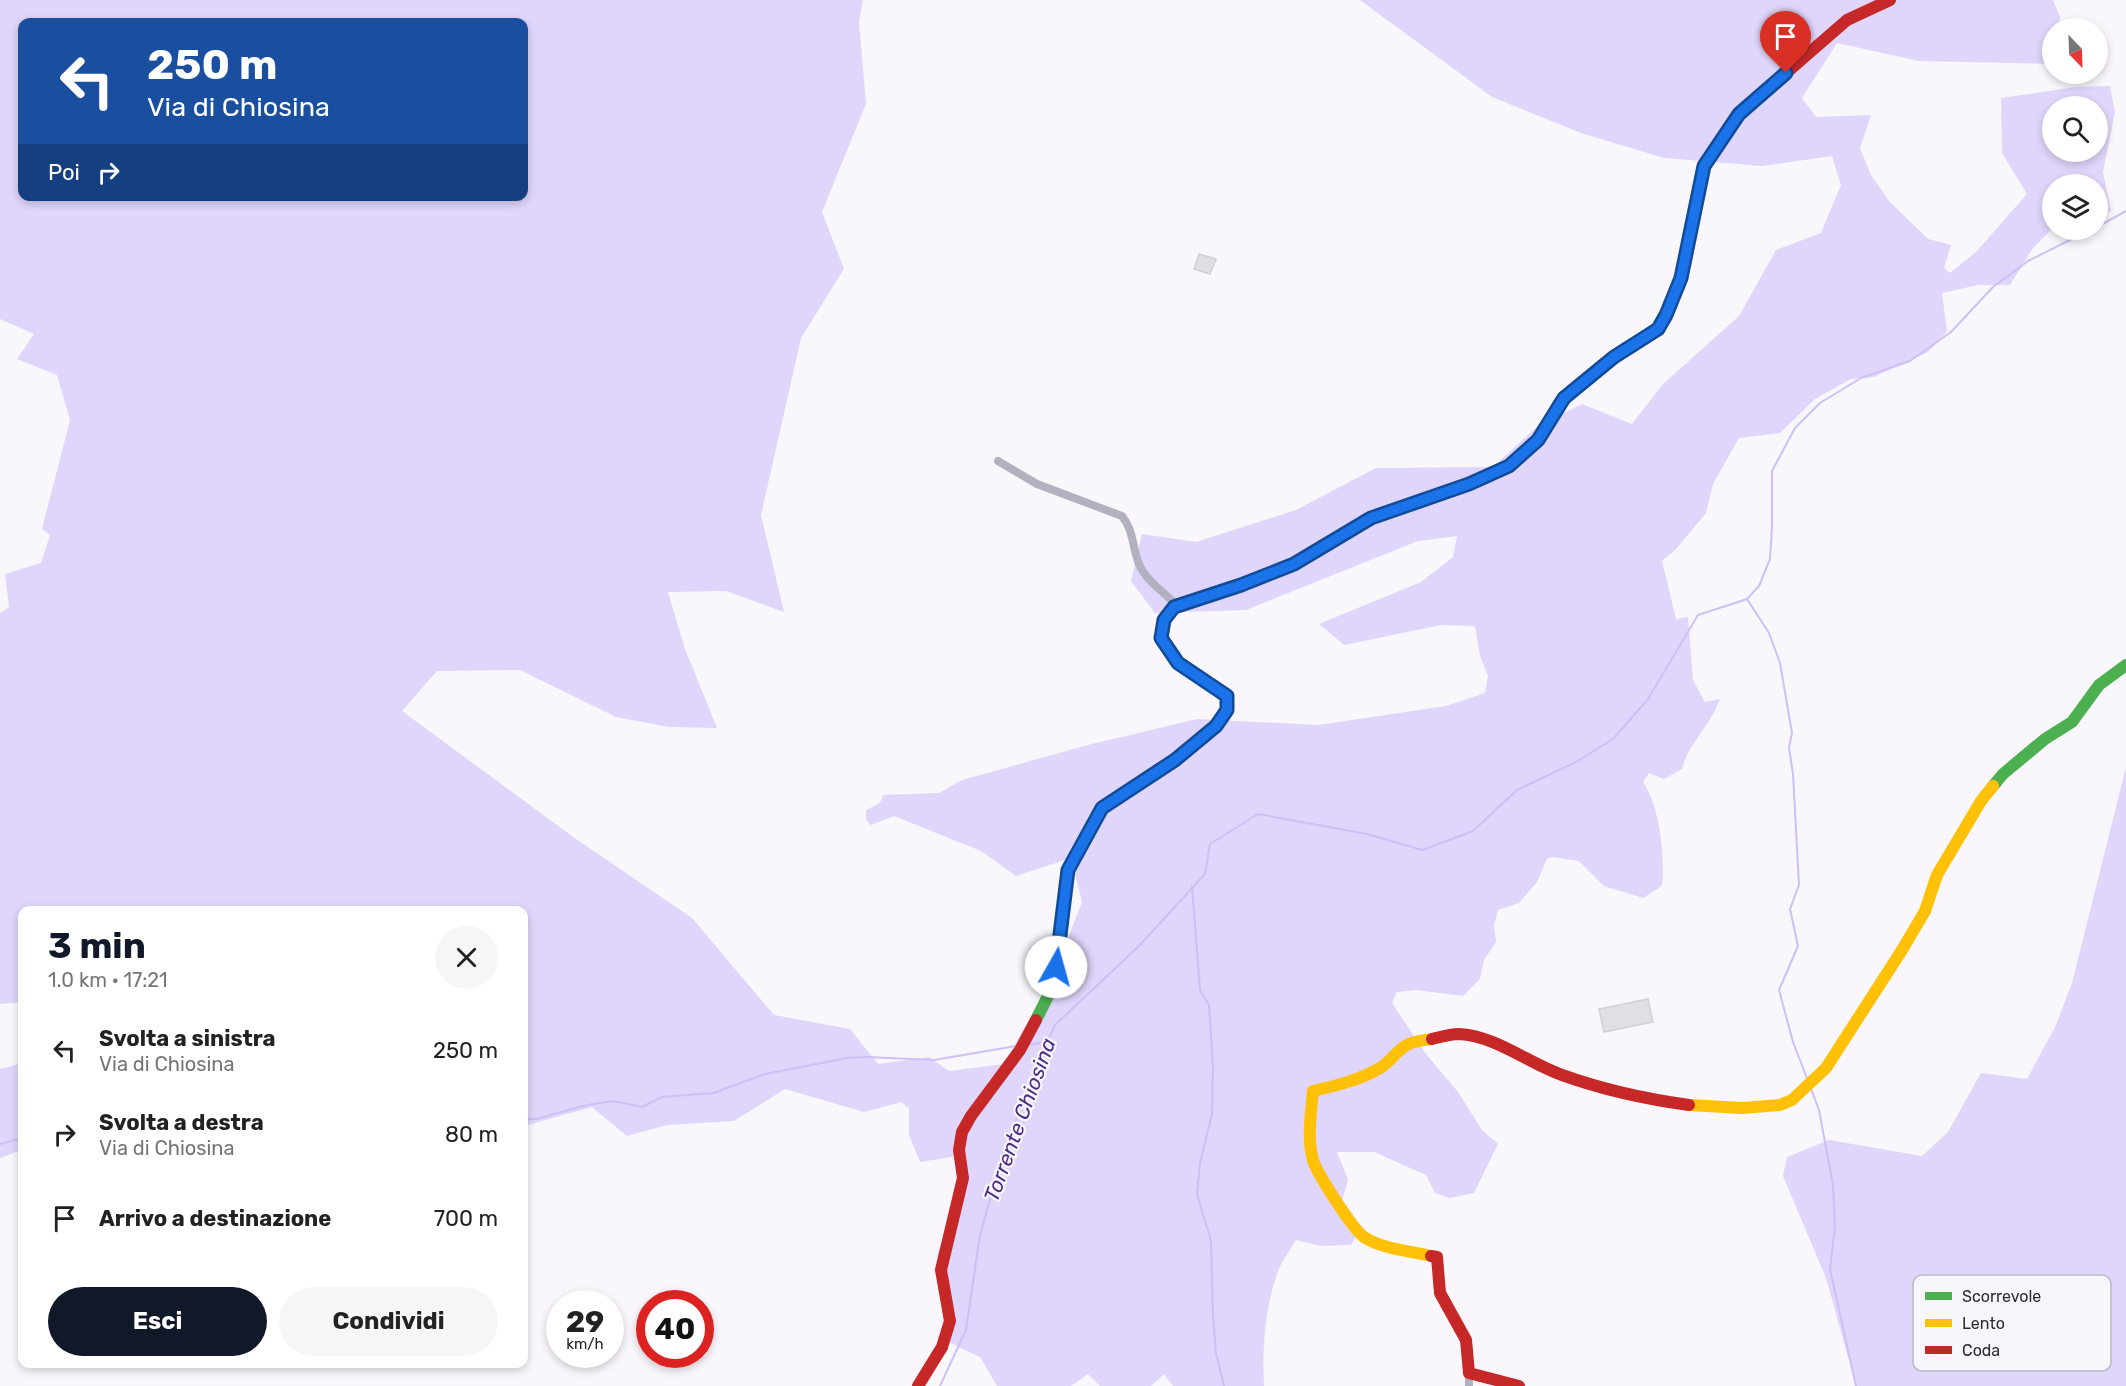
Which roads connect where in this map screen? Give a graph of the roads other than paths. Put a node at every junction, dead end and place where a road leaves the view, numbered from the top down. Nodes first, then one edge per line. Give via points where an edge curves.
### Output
1 (1890, 0) edge
2 (998, 461) dead end
3 (1178, 606) junction
4 (2126, 665) edge
5 (1468, 1373) junction
6 (918, 1386) edge
7 (1469, 1386) edge
8 (1519, 1386) edge

1 - 3 street via 1847,20 1739,114 1704,166 1681,278 1658,329 1592,373 1564,398 1538,440 1509,466 1371,518 1294,564
2 - 3 street via 1037,484 1122,516 1130,525 1145,575
3 - 6 street via 1164,620 1161,638 1178,663 1227,696 1227,710 1216,726 1175,760 1102,808 1068,870 1051,990 1020,1050 962,1132 959,1150 963,1178 941,1270 950,1321 942,1347
4 - 5 street via 2099,685 2072,722 2004,774 1981,801 1937,874 1925,911 1826,1068 1792,1100 1755,1108 1705,1107 1646,1099 1602,1089 1559,1074 1485,1039 1458,1034 1410,1043 1377,1070 1313,1091 1313,1161 1361,1236 1437,1257 1440,1293 1466,1340
5 - 7 street
5 - 8 street

